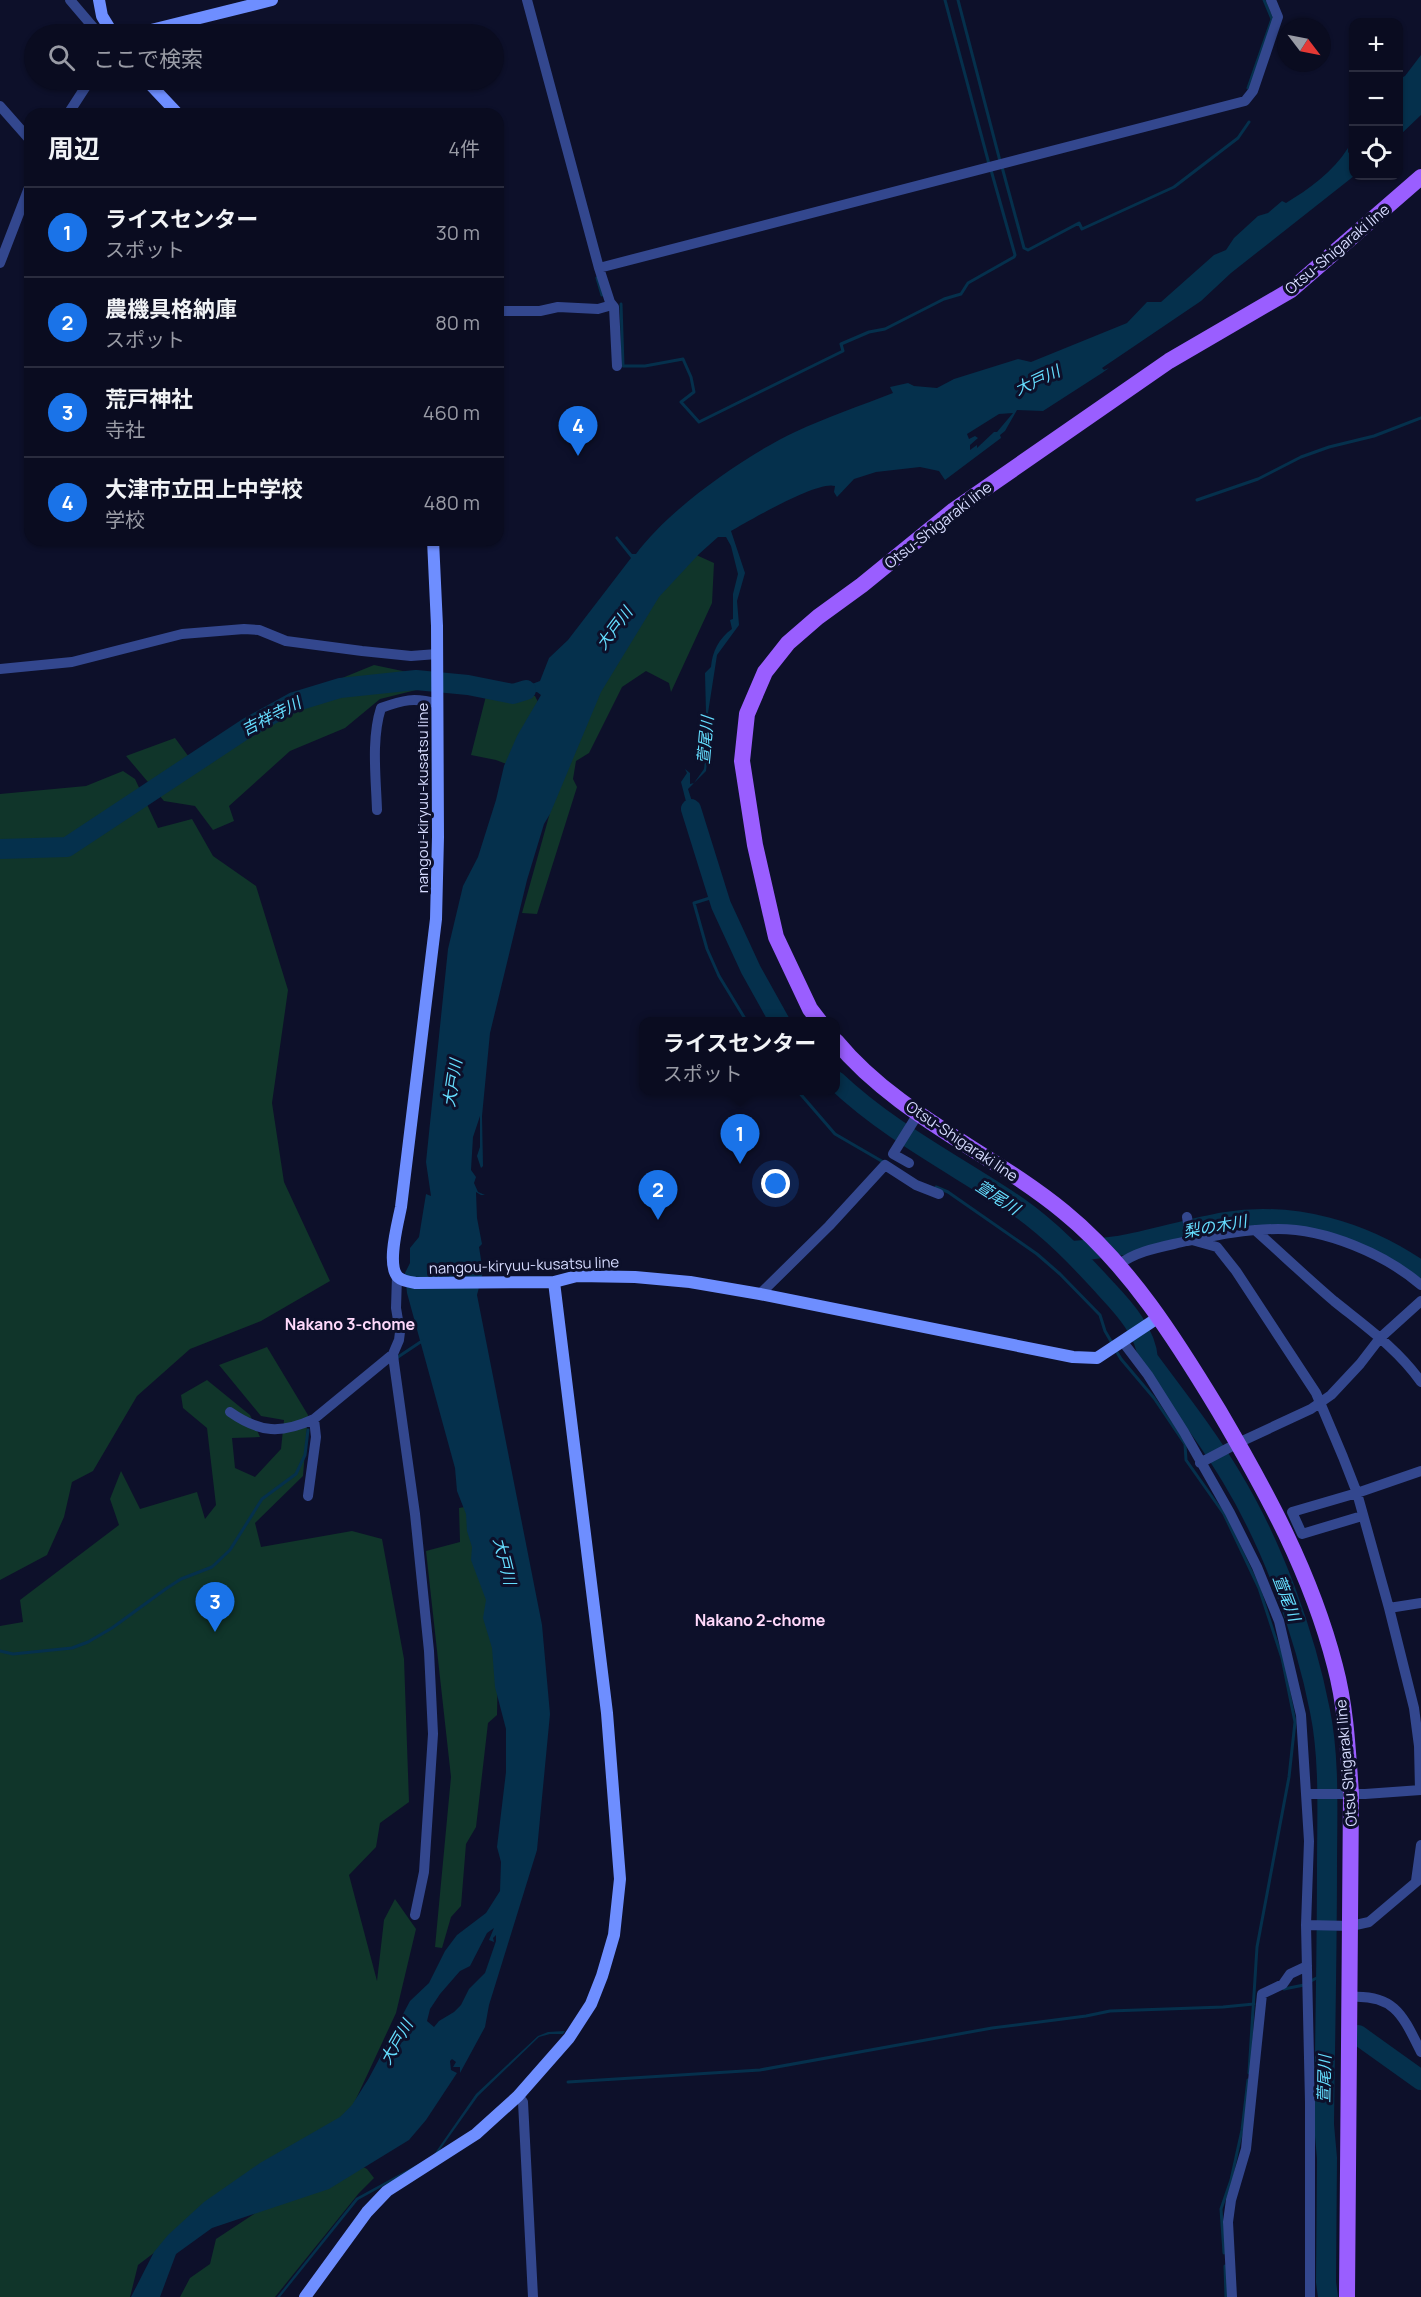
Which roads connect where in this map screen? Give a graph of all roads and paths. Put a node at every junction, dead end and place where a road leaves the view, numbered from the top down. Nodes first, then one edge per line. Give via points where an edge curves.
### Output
1 (70, 0) edge
2 (99, 0) edge
3 (272, 0) edge
4 (527, 0) edge
5 (1271, 0) edge
6 (90, 24) edge
7 (107, 24) edge
8 (175, 24) edge
9 (84, 90) edge
10 (155, 90) edge
11 (0, 106) edge
12 (72, 108) edge
13 (172, 108) edge
14 (24, 133) edge
15 (1421, 177) edge
16 (24, 200) edge
17 (0, 262) edge
18 (599, 268) junction
19 (612, 305) junction
20 (504, 312) edge
21 (617, 366) dead end
22 (433, 546) edge
23 (437, 654) junction
24 (0, 669) edge
25 (438, 702) junction
26 (377, 810) dead end
27 (816, 1017) edge
28 (840, 1046) edge
29 (915, 1118) junction
30 (909, 1163) dead end
31 (939, 1194) dead end
32 (1187, 1217) dead end
33 (1255, 1230) junction
34 (1192, 1240) junction
35 (1113, 1260) junction
36 (400, 1278) junction
37 (554, 1282) junction
38 (1421, 1285) edge
39 (760, 1294) junction
40 (1421, 1301) edge
41 (1156, 1319) junction
42 (1380, 1338) junction
43 (1125, 1341) junction
44 (393, 1358) junction
45 (1419, 1376) edge
46 (1320, 1402) junction
47 (230, 1412) dead end
48 (314, 1419) junction
49 (1234, 1445) junction
50 (1200, 1463) junction
51 (1421, 1471) edge
52 (1357, 1493) junction
53 (308, 1496) dead end
54 (1362, 1516) junction
55 (1290, 1525) junction
56 (1421, 1603) edge
57 (1389, 1608) junction
58 (1420, 1790) edge
59 (1308, 1794) junction
60 (1347, 1794) junction
61 (1421, 1845) edge
62 (1419, 1880) edge
63 (415, 1915) dead end
64 (1309, 1925) junction
65 (1346, 1925) junction
66 (1307, 1966) junction
67 (1350, 1997) junction
68 (1421, 2052) edge
69 (518, 2096) junction
70 (304, 2297) edge
71 (533, 2297) edge
72 (1232, 2297) edge
73 (1310, 2297) edge
74 (1347, 2297) edge

1 - 6 street
2 - 7 main road
3 - 8 main road
4 - 18 street
5 - 18 street via 1278,17 1253,91 1245,101
9 - 12 street
10 - 13 main road
11 - 14 street
15 - 27 main road, Otsu-Shigaraki line via 1291,290 1169,361 954,510 803,630 765,672 747,714 742,761 755,845 776,936
16 - 17 street
18 - 19 street
19 - 20 street via 598,309
19 - 21 street
22 - 23 main road, nangou-kiryuu-kusatsu line
23 - 24 street via 411,656 362,651 286,641 259,630 244,629 182,634 72,662
23 - 25 main road, nangou-kiryuu-kusatsu line
25 - 26 street via 401,700 381,708 375,767
25 - 36 main road, nangou-kiryuu-kusatsu line via 436,919 393,1253 392,1265
28 - 29 main road, Otsu-Shigaraki line via 856,1066
29 - 30 street via 893,1154
29 - 35 main road, Otsu-Shigaraki line via 1026,1183 1065,1213
31 - 39 street via 885,1165
32 - 34 street
33 - 34 street
33 - 38 street via 1309,1233 1352,1245 1406,1272
33 - 42 street
34 - 35 street
34 - 46 street via 1217,1247
35 - 41 main road, Otsu Shigaraki line
36 - 37 main road, nangou-kiryuu-kusatsu line via 416,1283
36 - 44 street via 396,1308 400,1332
37 - 39 main road, nangou-kiryuu-kusatsu line via 577,1276 635,1277
37 - 69 main road via 607,1713 620,1879 614,1935 591,2004 569,2038
39 - 43 main road, nangou-kiryuu-kusatsu line via 1073,1357 1097,1358
40 - 42 street
41 - 43 main road, nangou-kiryuu-kusatsu line
41 - 49 main road, Otsu Shigaraki line via 1200,1379
42 - 45 street
42 - 46 street via 1331,1395
43 - 50 street
44 - 48 street
44 - 63 street via 415,1514 433,1734 424,1872
46 - 49 street
46 - 52 street
47 - 48 street via 248,1425 271,1430
48 - 53 street via 316,1437
49 - 50 street
49 - 55 main road, Otsu Shigaraki line
50 - 59 street via 1230,1513 1279,1621 1301,1715
51 - 52 street
52 - 54 street
52 - 55 street via 1292,1512
54 - 55 street via 1302,1534
54 - 57 street
55 - 60 main road, Otsu Shigaraki line via 1336,1667 1346,1728
56 - 57 street
57 - 58 street via 1414,1708
58 - 60 street
59 - 60 street
59 - 64 street
60 - 65 main road, Otsu Shigaraki line
61 - 62 street
62 - 65 street via 1369,1922
64 - 65 street
64 - 66 street
65 - 67 main road, Otsu Shigaraki line
66 - 72 street via 1262,1994 1246,2149 1228,2222
66 - 73 street
67 - 68 street via 1367,1996 1398,2010
67 - 74 main road, Otsu Shigaraki line
69 - 70 main road via 476,2134 387,2191
69 - 71 street via 523,2102

